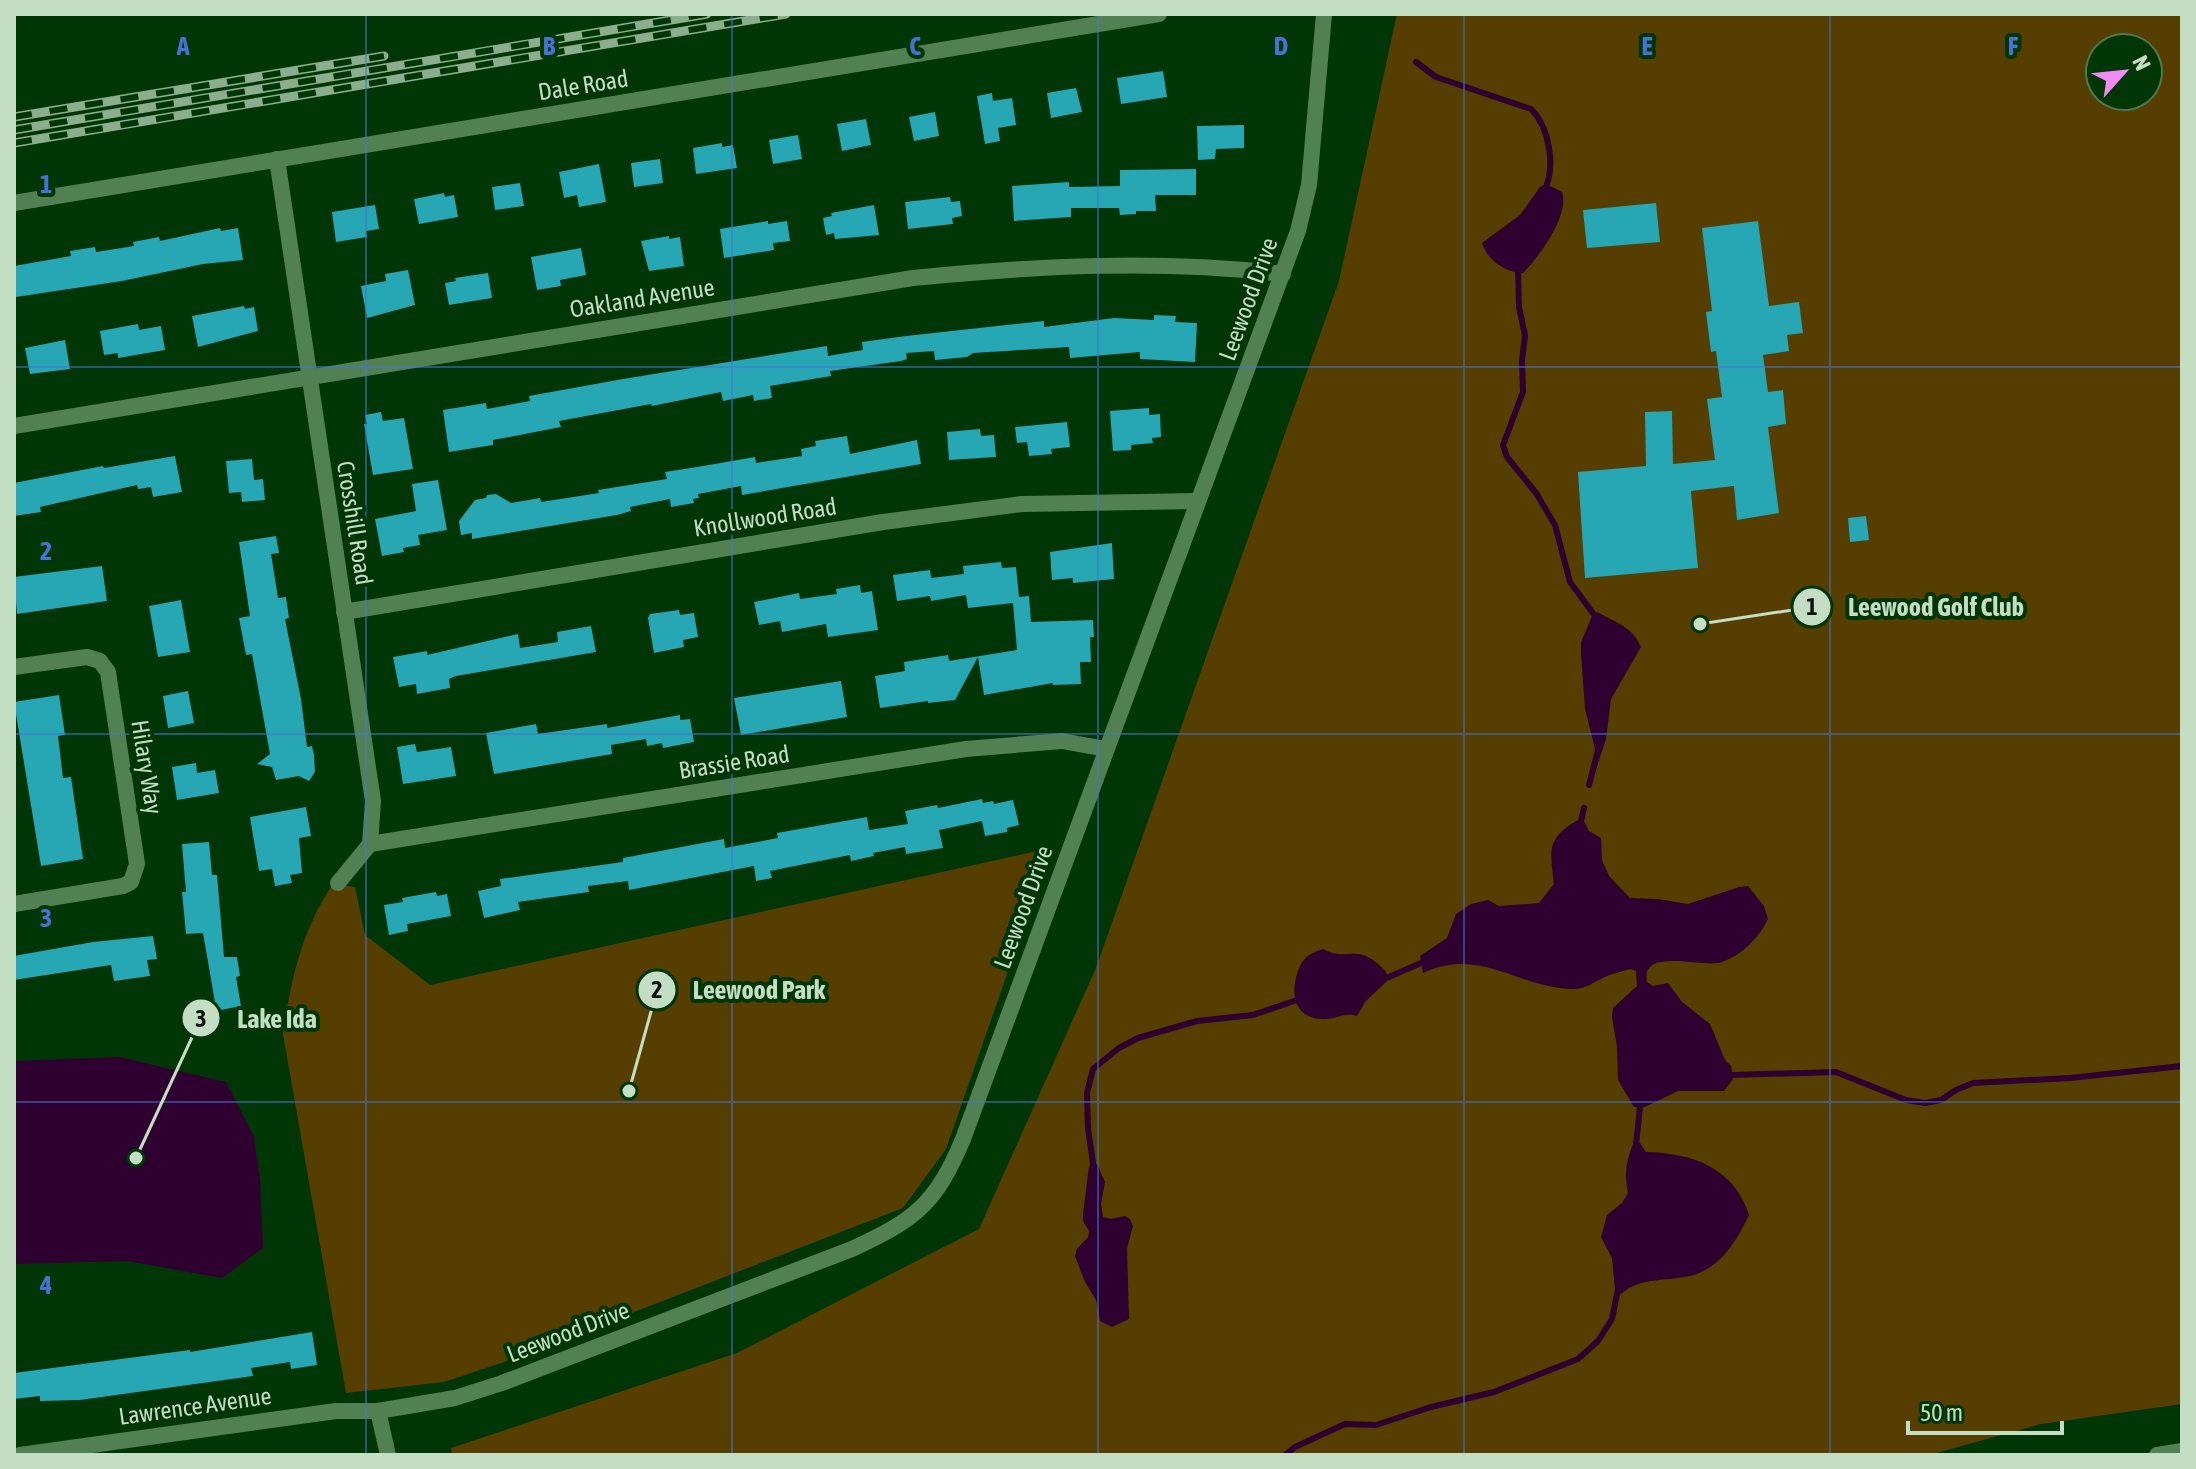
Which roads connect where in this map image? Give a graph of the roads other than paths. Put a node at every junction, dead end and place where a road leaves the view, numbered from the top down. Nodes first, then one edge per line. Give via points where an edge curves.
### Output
1 (1159, 14) edge
2 (1320, 16) edge
3 (277, 159) junction
4 (14, 203) edge
5 (1283, 274) junction
6 (308, 377) junction
7 (14, 426) edge
8 (1198, 501) junction
9 (344, 612) junction
10 (14, 667) edge
11 (1106, 749) junction
12 (370, 844) junction
13 (338, 883) dead end
14 (14, 904) edge
15 (378, 1411) junction
16 (2182, 1451) edge
17 (20, 1455) edge
18 (388, 1455) edge
19 (2157, 1455) edge

1 - 3 street, Dale Road
2 - 5 street, Leewood Drive via 1309,185
3 - 4 street, Dale Road
3 - 6 street, Crosshill Road
5 - 6 street, Oakland Avenue via 1207,266 1126,266 954,274
5 - 8 street, Leewood Drive
6 - 7 street, Oakland Avenue
6 - 9 street, Crosshill Road
8 - 9 street, Knollwood Road via 1022,504 929,516
8 - 11 street, Leewood Drive
9 - 12 street, Crosshill Road via 373,801
10 - 14 street, Hilary Way via 87,657 100,661 108,672 137,864 131,882 112,890
11 - 12 street, Brassie Road via 1054,741 966,749
11 - 15 street, Leewood Drive via 963,1139 937,1191 918,1211 895,1229 852,1249 502,1383 455,1398
12 - 13 street
15 - 17 street, Lawrence Avenue via 336,1411
15 - 18 street
16 - 19 street

